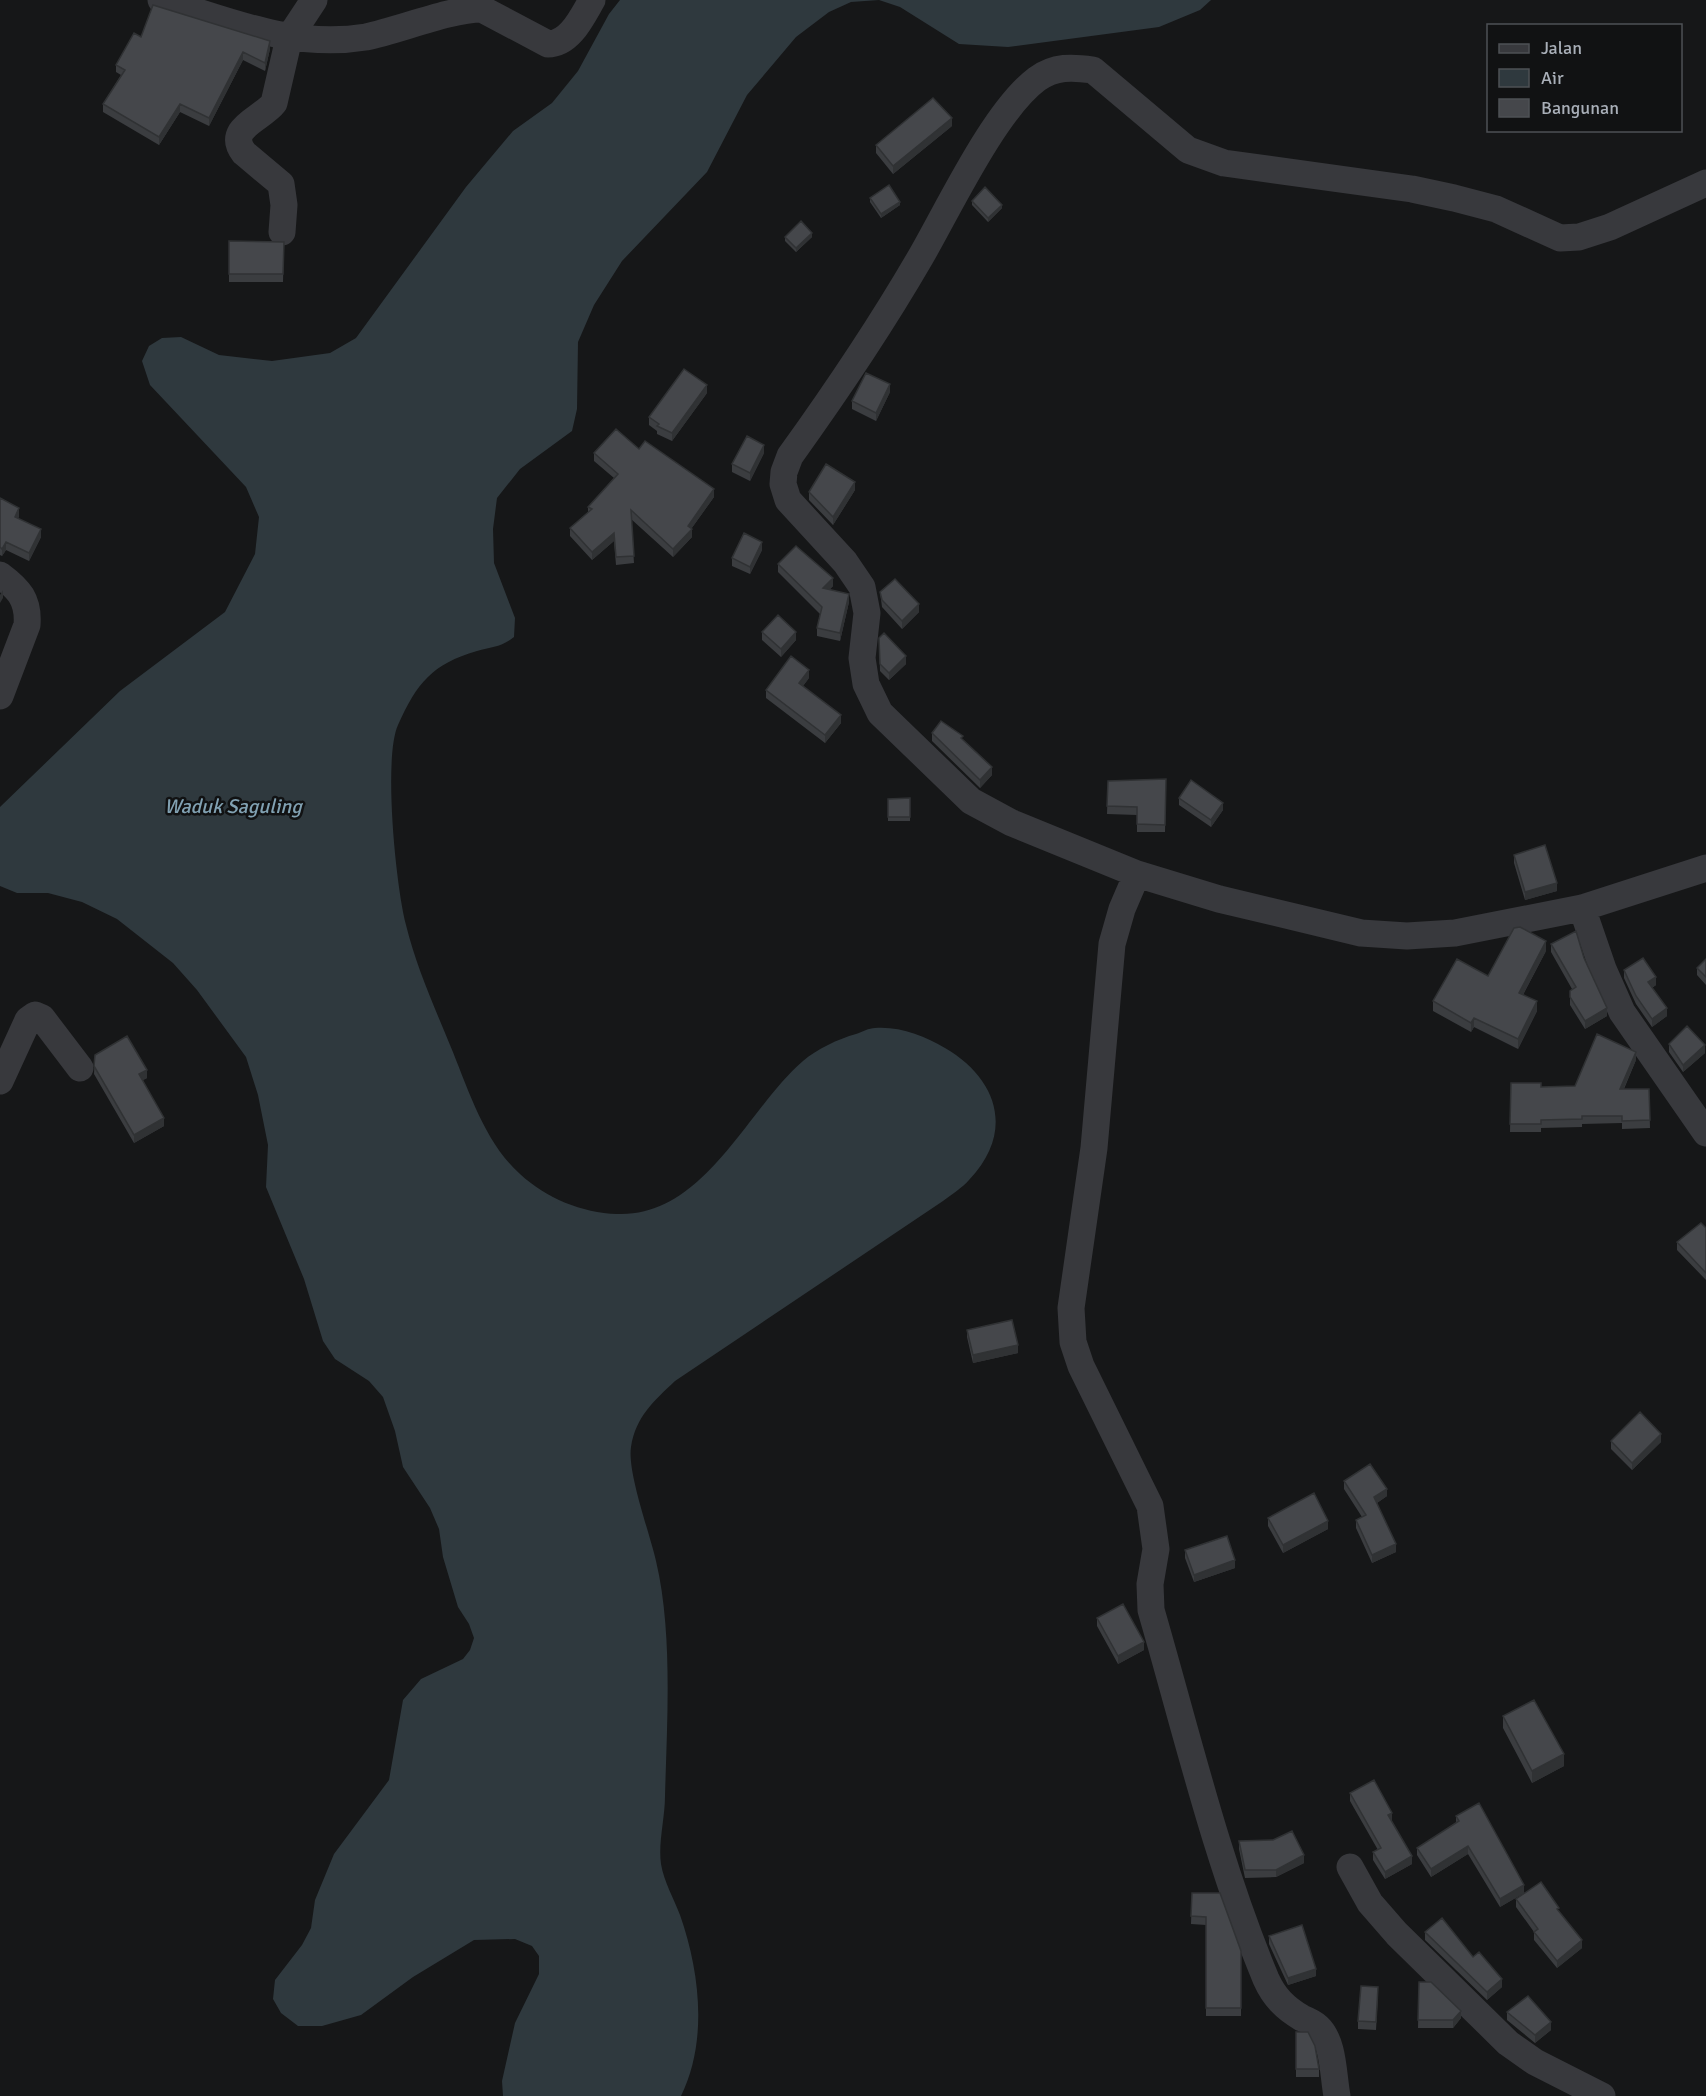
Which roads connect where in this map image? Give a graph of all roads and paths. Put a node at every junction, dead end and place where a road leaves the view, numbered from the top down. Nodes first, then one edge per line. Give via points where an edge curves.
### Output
1 (161, 0) edge
2 (314, 0) edge
3 (592, 0) edge
4 (289, 38) junction
5 (1706, 183) edge
6 (282, 232) dead end
7 (0, 575) edge
8 (0, 696) edge
9 (1706, 868) edge
10 (1137, 874) junction
11 (1582, 908) junction
12 (80, 1068) dead end
13 (0, 1081) edge
14 (1706, 1133) edge
15 (1350, 1868) dead end
16 (1336, 2096) edge
17 (1602, 2096) edge

1 - 4 street
2 - 4 street
3 - 4 street via 566,38 555,44 541,41 482,9 365,37
4 - 6 street via 274,103 244,126 238,142 244,153 281,184
5 - 10 street via 1610,227 1579,237 1560,238 1496,209 1433,193 1224,163 1188,150 1093,70 1053,70 1035,80 1003,117 858,362 790,456 783,484 788,500 845,562 862,587 867,613 862,658 866,684 880,713 971,801 1012,823
7 - 8 street via 22,593 28,613
9 - 11 street
10 - 11 street via 1219,899 1372,934 1455,933
10 - 16 street via 1112,944 1094,1148 1071,1308 1073,1342 1150,1506 1156,1549 1150,1584 1151,1610 1201,1796 1223,1862 1273,1992 1293,2013 1318,2026 1324,2036
11 - 14 street via 1622,1012
12 - 13 street via 42,1018 35,1015 24,1029
15 - 17 street via 1370,1903 1390,1926 1508,2043 1535,2062

